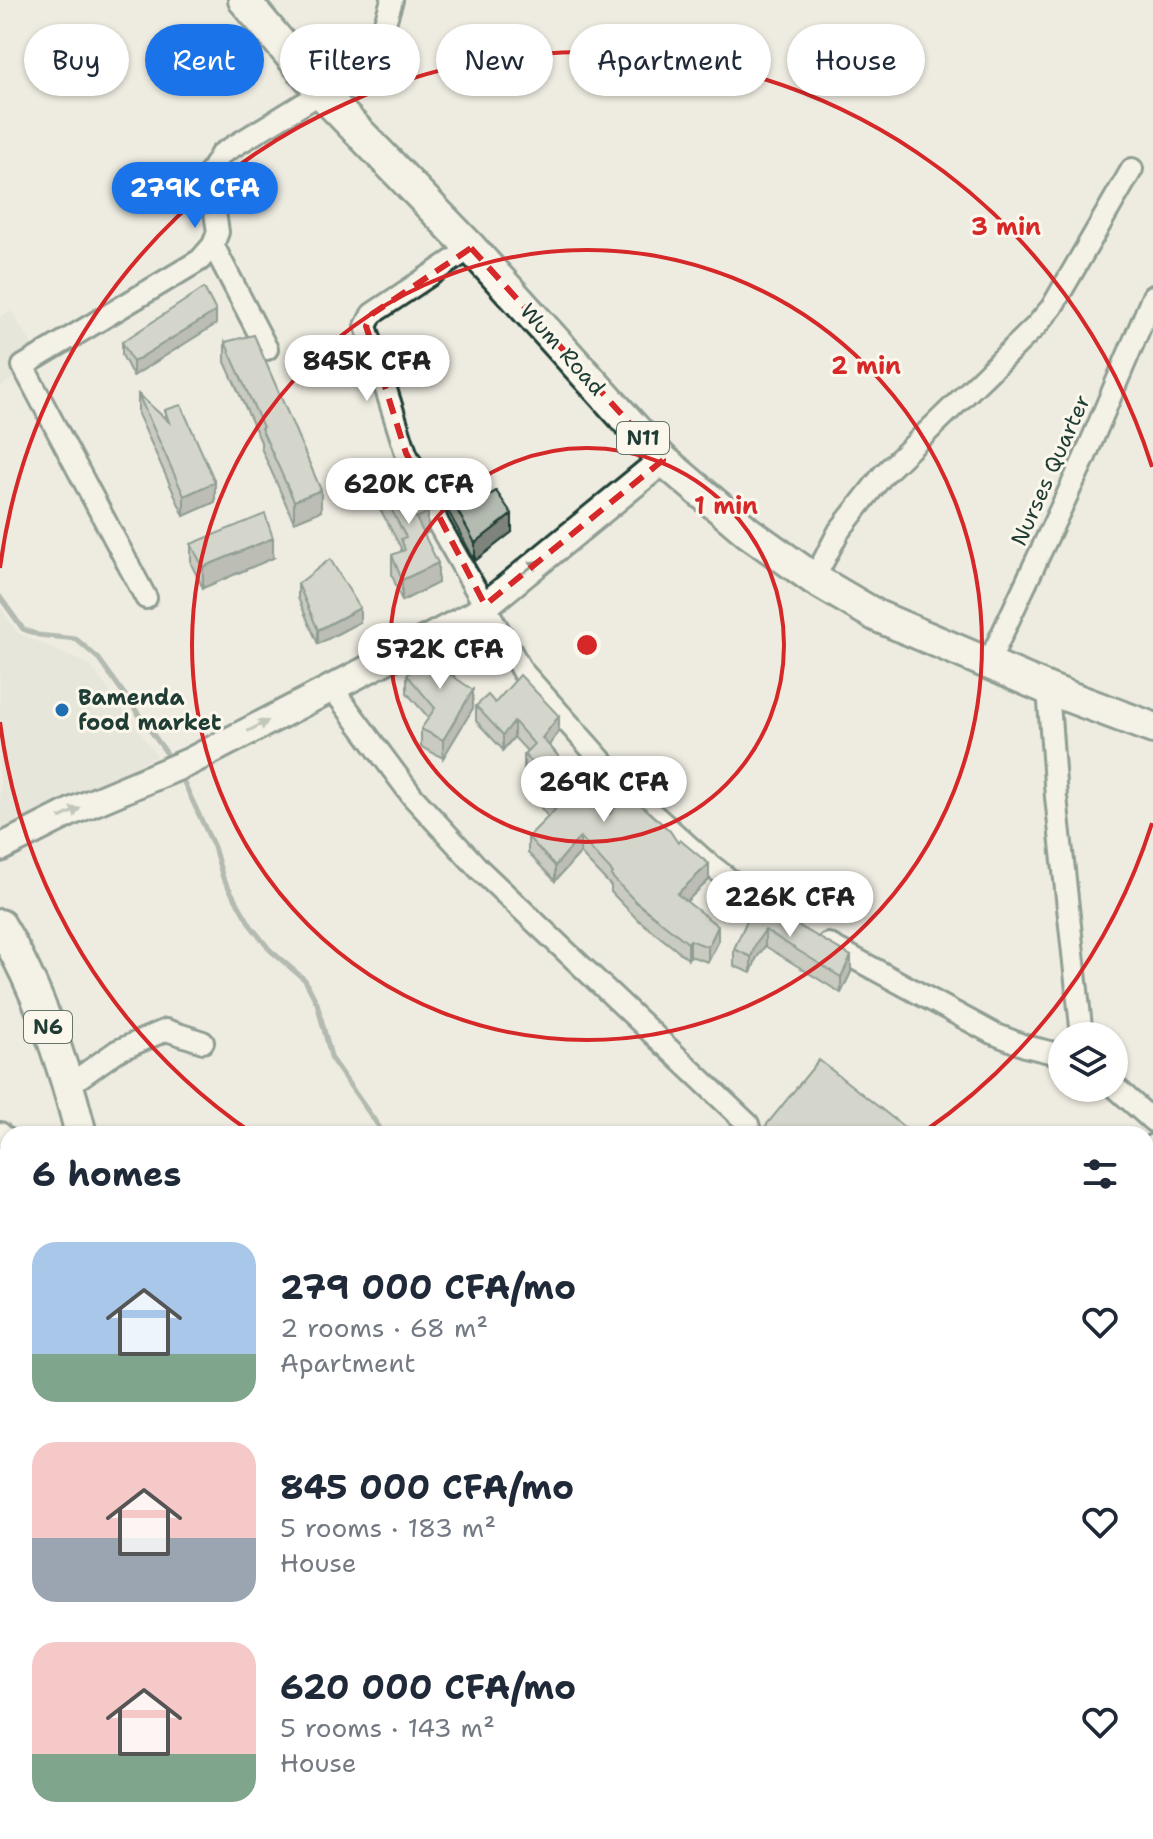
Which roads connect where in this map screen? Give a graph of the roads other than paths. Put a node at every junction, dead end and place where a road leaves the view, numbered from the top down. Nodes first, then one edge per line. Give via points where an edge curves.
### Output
1 (244, 0) edge
2 (392, 0) edge
3 (385, 24) edge
4 (280, 43) edge
5 (324, 96) joint
6 (1132, 169) dead end
7 (213, 245) junction
8 (471, 248) junction
9 (1153, 296) edge
10 (267, 349) dead end
11 (663, 460) junction
12 (814, 579) junction
13 (146, 598) dead end
14 (485, 605) junction
15 (988, 664) junction
16 (332, 688) junction
17 (1048, 689) junction
18 (1153, 728) edge
19 (0, 848) edge
20 (4, 942) edge
21 (1080, 1022) edge
22 (203, 1042) dead end
23 (1048, 1052) edge
24 (69, 1085) junction
25 (1128, 1099) edge
26 (1153, 1121) edge
27 (79, 1126) edge
28 (749, 1126) edge

1 - 4 highway, Wum Road / N11
2 - 3 street
5 - 7 street via 221,154 209,174 218,223
5 - 8 highway, Wum Road / N11
6 - 12 street via 1052,307 883,475 839,531
7 - 10 street
7 - 13 street via 200,260 23,366
8 - 11 highway, Wum Road / N11
8 - 14 street via 372,314 366,326 406,453
9 - 15 street, Nurses Quarter
11 - 12 highway, Wum Road / N11
14 -> 11 main road
12 - 15 highway, Wum Road / N11 via 877,616
14 - 16 main road
14 - 23 street via 522,671 634,797 704,860 810,934 992,1033
15 - 17 highway, Wum Road / N11
19 -> 16 main road via 178,768
16 - 28 street via 413,797 480,870
17 - 18 highway, Wum Road / N11
17 - 21 street
20 - 24 highway, N6 via 42,1011
22 - 24 street via 166,1030 117,1051
24 - 27 highway, N6
25 - 26 street

